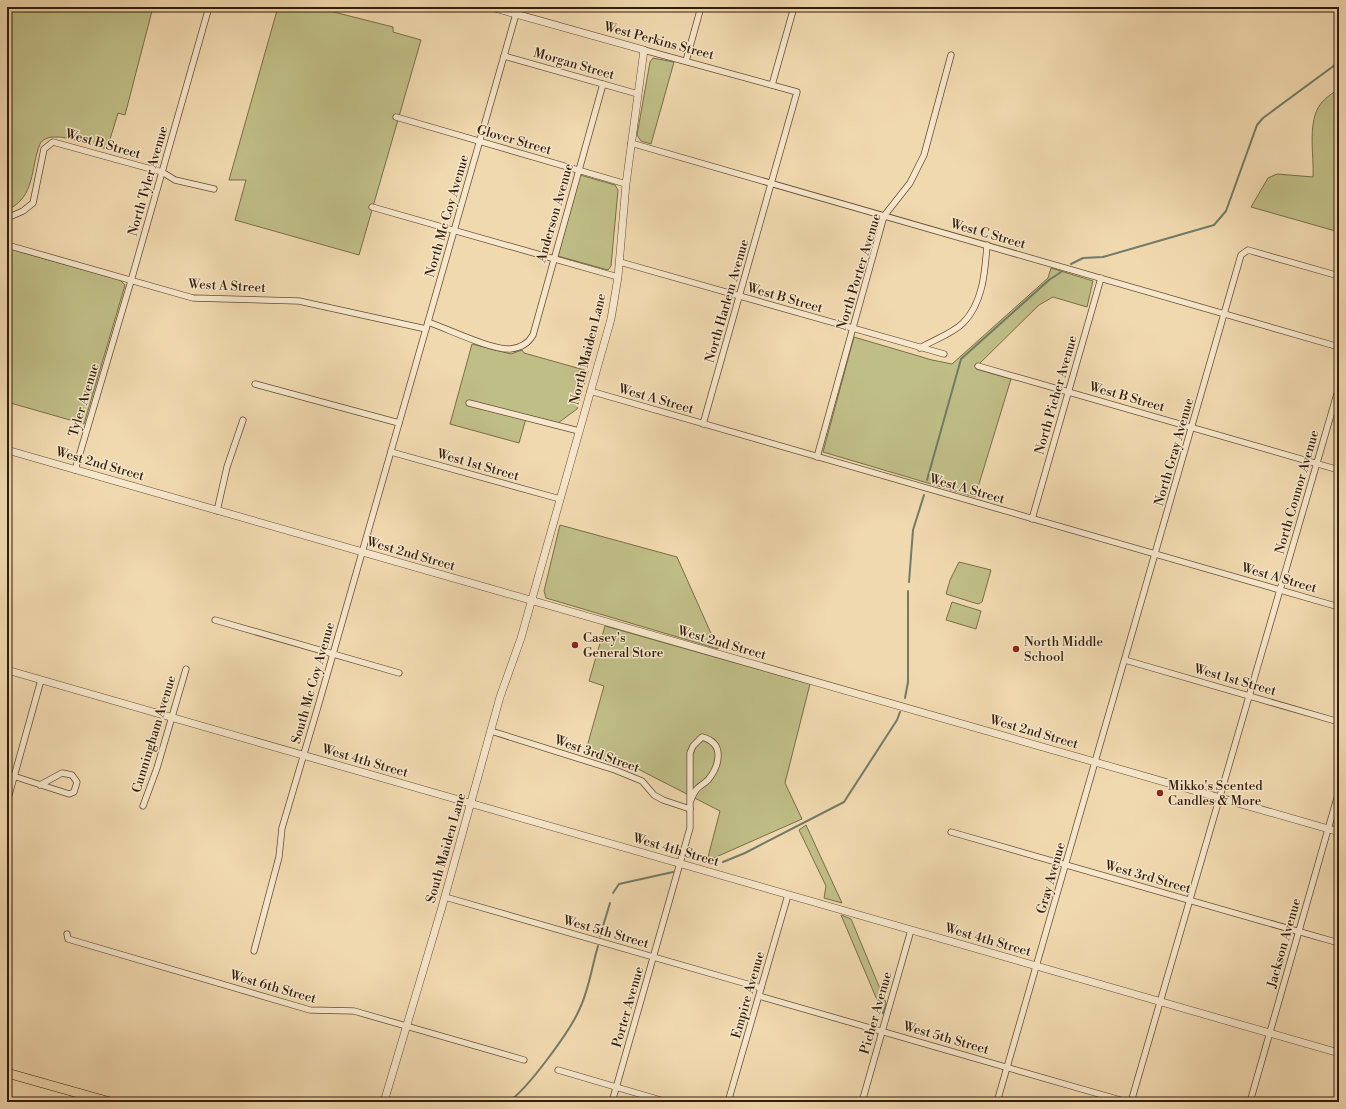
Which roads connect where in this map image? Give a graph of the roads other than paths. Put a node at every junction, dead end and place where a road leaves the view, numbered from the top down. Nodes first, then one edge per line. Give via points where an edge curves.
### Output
1 (209, 7) edge
2 (491, 7) edge
3 (701, 7) edge
4 (794, 7) edge
5 (516, 14) junction
6 (644, 50) junction
7 (951, 55) dead end
8 (504, 56) junction
9 (686, 61) junction
10 (603, 84) junction
11 (772, 85) junction
12 (797, 92) joint
13 (638, 94) junction
14 (396, 117) dead end
15 (479, 141) junction
16 (631, 143) junction
17 (579, 170) junction
18 (162, 172) junction
19 (772, 183) junction
20 (626, 184) junction
21 (214, 189) dead end
22 (372, 207) dead end
23 (884, 216) junction
24 (7, 218) edge
25 (454, 230) junction
26 (7, 245) edge
27 (987, 246) junction
28 (554, 258) junction
29 (620, 262) junction
30 (618, 276) junction
31 (1339, 276) edge
32 (1101, 278) junction
33 (131, 281) junction
34 (740, 296) junction
35 (1224, 314) junction
36 (428, 322) junction
37 (426, 329) junction
38 (853, 329) junction
39 (1339, 347) edge
40 (920, 348) junction
41 (944, 354) dead end
42 (108, 360) joint
43 (978, 366) dead end
44 (255, 384) dead end
45 (1339, 387) edge
46 (590, 391) junction
47 (1068, 392) junction
48 (469, 403) dead end
49 (243, 420) dead end
50 (399, 423) junction
51 (703, 424) junction
52 (1192, 428) junction
53 (579, 431) junction
54 (7, 450) edge
55 (390, 452) junction
56 (817, 457) junction
57 (1317, 464) junction
58 (75, 470) junction
59 (1339, 470) edge
60 (560, 499) junction
61 (217, 510) junction
62 (1032, 519) junction
63 (362, 552) junction
64 (1155, 554) junction
65 (1280, 590) junction
66 (531, 600) junction
67 (1339, 607) edge
68 (215, 620) dead end
69 (333, 654) junction
70 (1125, 660) junction
71 (186, 669) dead end
72 (7, 670) edge
73 (399, 672) dead end
74 (41, 680) junction
75 (1250, 696) junction
76 (172, 718) junction
77 (1339, 722) edge
78 (491, 731) junction
79 (303, 755) junction
80 (1096, 762) junction
81 (7, 774) edge
82 (14, 776) junction
83 (40, 784) junction
84 (1339, 791) edge
85 (1221, 798) junction
86 (7, 802) edge
87 (471, 804) junction
88 (690, 805) junction
89 (144, 806) dead end
90 (1328, 829) junction
91 (951, 832) dead end
92 (1339, 832) edge
93 (680, 864) junction
94 (1066, 865) junction
95 (788, 895) junction
96 (445, 897) junction
97 (1191, 900) junction
98 (911, 930) junction
99 (1299, 931) junction
100 (67, 934) dead end
101 (1339, 943) edge
102 (254, 951) dead end
103 (654, 957) junction
104 (1037, 966) junction
105 (761, 988) junction
106 (759, 996) junction
107 (1161, 1002) junction
108 (406, 1026) junction
109 (883, 1032) junction
110 (1270, 1033) junction
111 (1339, 1053) edge
112 (524, 1060) dead end
113 (1008, 1067) junction
114 (558, 1070) dead end
115 (7, 1073) edge
116 (616, 1087) junction
117 (110, 1102) edge
118 (384, 1102) edge
119 (612, 1102) edge
120 (667, 1102) edge
121 (728, 1102) edge
122 (862, 1102) edge
123 (997, 1102) edge
124 (1127, 1102) edge
125 (1131, 1102) edge
126 (1250, 1102) edge

1 - 18 street, North Tyler Avenue
2 - 5 street, West Perkins Street
3 - 9 street
4 - 11 street
5 - 6 street, West Perkins Street
5 - 8 street, North Mc Coy Avenue
6 - 9 street, West Perkins Street
6 - 13 street, North Maiden Lane
7 - 23 street, North Porter Avenue via 921,162 910,184
8 - 10 street, Morgan Street
8 - 15 street, North Mc Coy Avenue
9 - 11 street, West Perkins Street
10 - 13 street, Morgan Street
10 - 17 street, Anderson Avenue
11 - 12 street, West Perkins Street
12 - 19 street, North Harlem Avenue
13 - 16 street, North Maiden Lane
14 - 15 street, Glover Street
15 - 17 street, Glover Street
15 - 25 street, North Mc Coy Avenue
16 - 19 street, West C Street
16 - 20 street, North Maiden Lane
17 - 20 street, Glover Street
17 - 28 street, Anderson Avenue
18 - 21 street, West B Street via 175,180
18 - 24 street, West B Street via 53,142 44,149 33,203 23,212
18 - 33 street, North Tyler Avenue
19 - 23 street, West C Street
19 - 34 street, North Harlem Avenue
20 - 29 street, North Maiden Lane
22 - 25 street
23 - 27 street, West C Street
23 - 38 street, North Porter Avenue
25 - 28 street
25 - 36 street, North Mc Coy Avenue
26 - 33 street, West A Street
27 - 32 street, West C Street
27 - 40 street via 981,290 968,318 957,328
28 - 30 street
28 - 36 street, Anderson Avenue via 533,335 525,345 504,348
29 - 30 street, North Maiden Lane
29 - 34 street, West B Street
30 - 46 street, North Maiden Lane via 611,319
31 - 35 street, North Gray Avenue via 1248,250 1241,255
32 - 35 street, West C Street
32 - 47 street, North Picher Avenue
33 - 37 street, West A Street via 193,298 299,300
33 - 42 street, North Tyler Avenue
34 - 38 street, West B Street
34 - 51 street, North Harlem Avenue
35 - 39 street, West C Street
35 - 52 street, North Gray Avenue
36 - 37 street, North Mc Coy Avenue
37 - 50 street, North Mc Coy Avenue
38 - 40 street, West B Street
38 - 56 street, North Porter Avenue
40 - 41 street, West B Street
42 - 58 street, Tyler Avenue
43 - 47 street, West B Street
44 - 50 street
45 - 57 street, North Connor Avenue
46 - 51 street, West A Street
46 - 53 street, North Maiden Lane
47 - 52 street, West B Street
47 - 62 street, North Picher Avenue
48 - 53 street
49 - 61 street via 227,466
50 - 55 street, South Mc Coy Avenue
51 - 56 street, West A Street
52 - 57 street, West B Street
52 - 64 street, North Gray Avenue
53 - 60 street, North Maiden Lane
54 - 58 street, West 2nd Street
55 - 60 street, West 1st Street
55 - 63 street, South Mc Coy Avenue
56 - 62 street, West A Street
57 - 59 street, West B Street
57 - 65 street, North Connor Avenue
58 - 61 street, West 2nd Street
60 - 66 street, North Maiden Lane
61 - 63 street, West 2nd Street
62 - 64 street, West A Street
63 - 66 street, West 2nd Street
63 - 69 street, South Mc Coy Avenue
64 - 65 street, West A Street
64 - 70 street, North Gray Avenue
65 - 67 street, West A Street
65 - 75 street, North Connor Avenue
66 - 78 street, South Maiden Lane
66 - 80 street, West 2nd Street
68 - 69 street
69 - 73 street
69 - 79 street, South Mc Coy Avenue
70 - 75 street, West 1st Street
70 - 80 street, Gray Avenue
71 - 76 street, Cunningham Avenue
72 - 74 street, West 4th Street
74 - 76 street, West 4th Street
74 - 82 street
75 - 77 street, West 1st Street
75 - 85 street, North Connor Avenue
76 - 79 street, West 4th Street
76 - 89 street, Cunningham Avenue
78 - 87 street, South Maiden Lane
78 - 88 street, West 3rd Street via 616,770 642,781 654,795 663,800
79 - 87 street, West 4th Street
79 - 102 street, South Mc Coy Avenue via 282,828 279,857
80 - 85 street, West 2nd Street
80 - 94 street, Gray Avenue
81 - 82 street
82 - 83 street
82 - 86 street
83 - 83 street via 69,794 74,792 77,782 72,775 62,773
84 - 90 street, Jackson Avenue
85 - 90 street, West 2nd Street
85 - 97 street, North Connor Avenue
87 - 93 street, West 4th Street
87 - 96 street, South Maiden Lane
88 - 88 street, Porter Avenue via 690,753 702,737 717,746 720,753 709,779 696,790
88 - 93 street, Porter Avenue via 690,828
90 - 92 street, West 2nd Street
90 - 99 street, Jackson Avenue
91 - 94 street, West 3rd Street
93 - 95 street, West 4th Street
93 - 103 street, Porter Avenue
94 - 97 street, West 3rd Street
94 - 104 street, Gray Avenue
95 - 98 street, West 4th Street
95 - 105 street, Empire Avenue
96 - 103 street, West 5th Street
96 - 108 street, South Maiden Lane
97 - 99 street, West 3rd Street
97 - 107 street, North Connor Avenue
98 - 104 street, West 4th Street
98 - 109 street, Picher Avenue
99 - 101 street, West 3rd Street
99 - 110 street, Jackson Avenue
100 - 108 street, West 6th Street via 68,939 310,1010 354,1011
103 - 105 street, West 5th Street
103 - 116 street, Porter Avenue
104 - 107 street, West 4th Street
104 - 113 street, Gray Avenue
105 - 106 street, Empire Avenue
106 - 109 street, West 5th Street
106 - 121 street, Empire Avenue
107 - 110 street, West 4th Street
107 - 125 street, North Connor Avenue
108 - 112 street, West 6th Street
108 - 118 street, South Maiden Lane
109 - 113 street, West 5th Street
109 - 122 street, Picher Avenue
110 - 111 street, West 4th Street
110 - 126 street, Jackson Avenue
113 - 123 street, Gray Avenue
113 - 124 street, West 5th Street
114 - 116 street
115 - 117 main road
116 - 119 street, Porter Avenue
116 - 120 street

